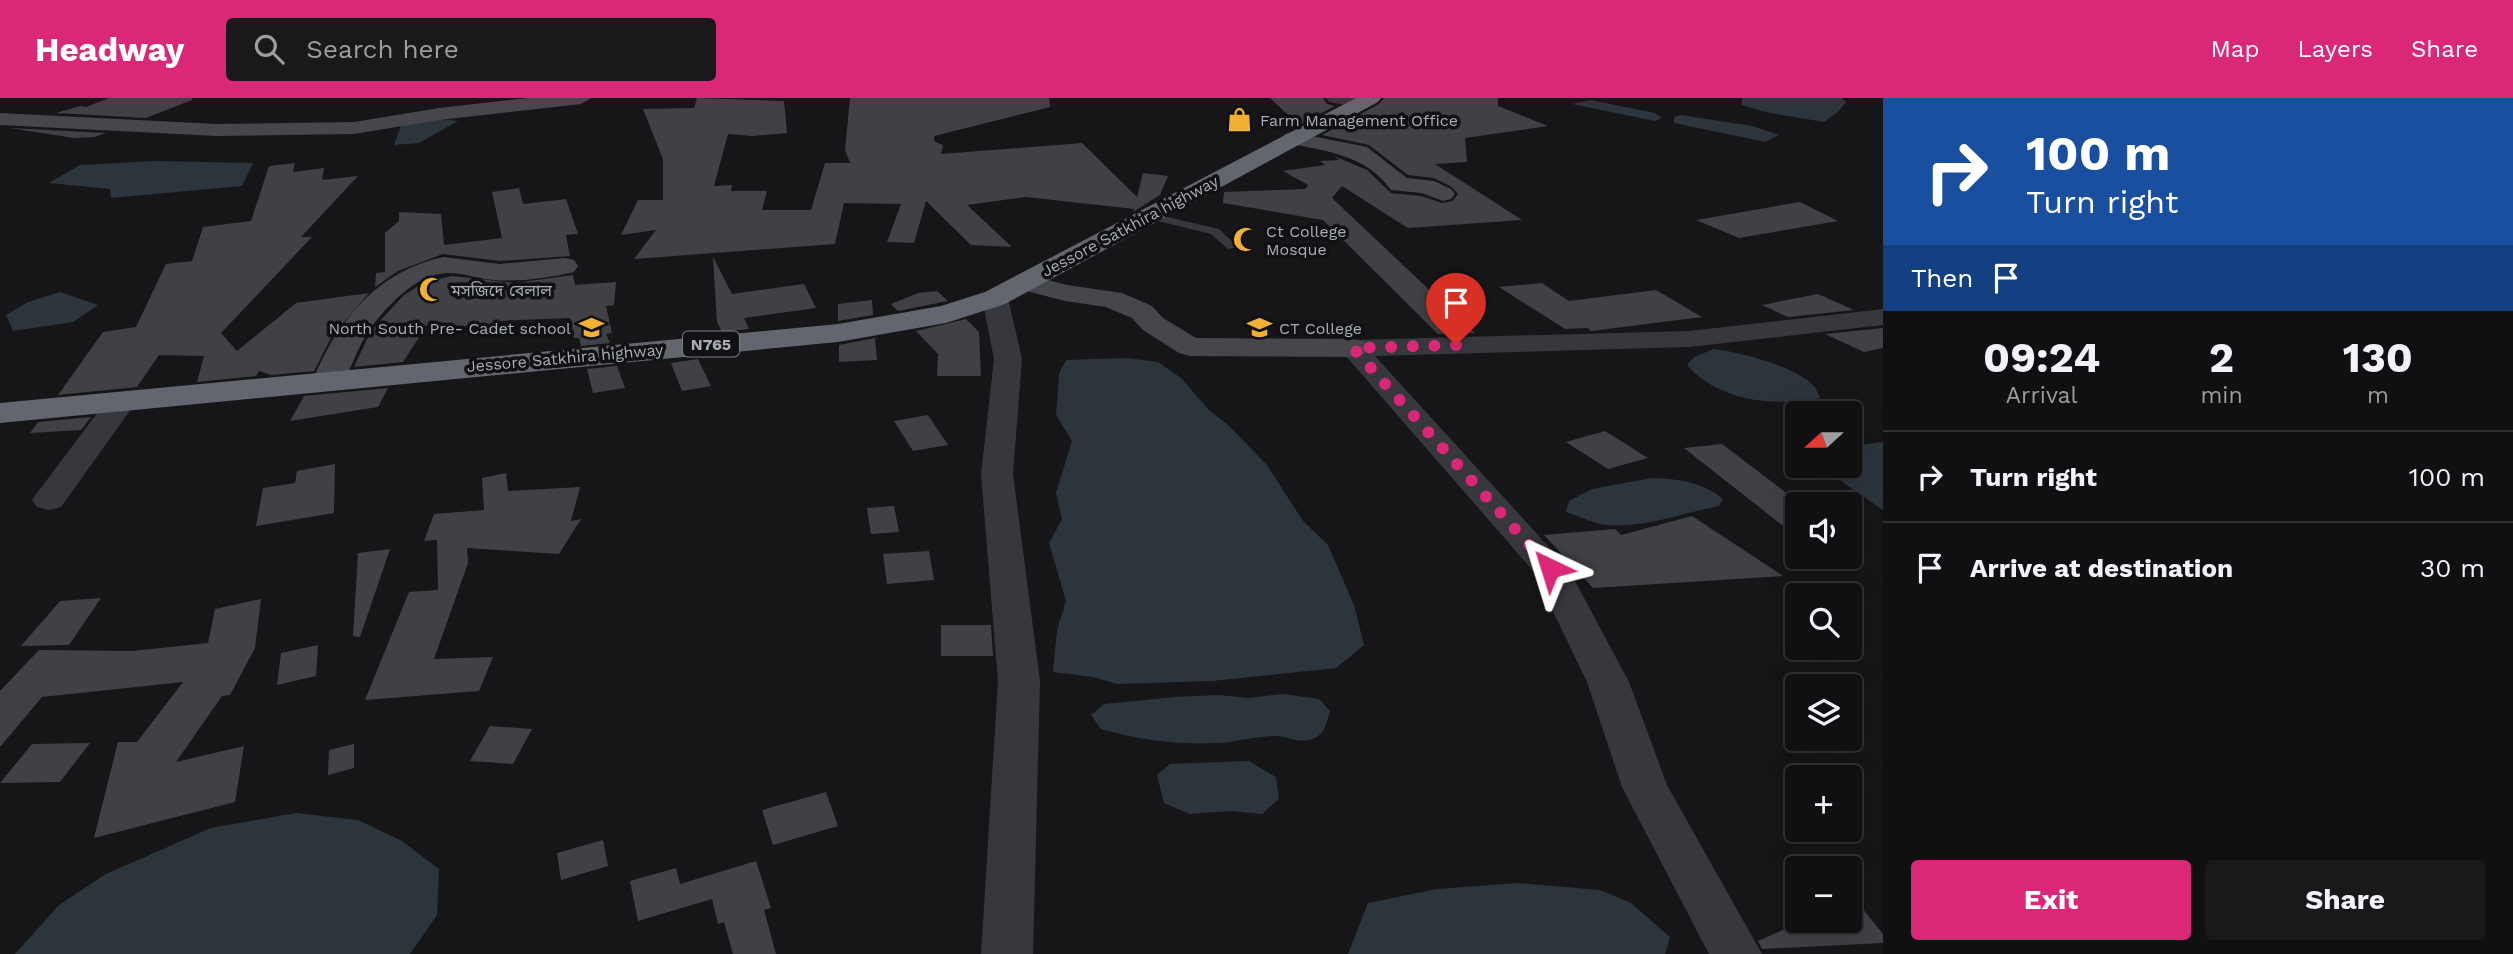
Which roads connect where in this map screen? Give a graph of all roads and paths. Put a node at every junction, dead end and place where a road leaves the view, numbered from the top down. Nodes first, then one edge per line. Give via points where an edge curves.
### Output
1 (581, 98) edge
2 (1356, 100) edge
3 (0, 119) edge
4 (1292, 138) junction
5 (1443, 194) dead end
6 (1150, 216) junction
7 (1232, 247) dead end
8 (565, 266) dead end
9 (1025, 282) junction
10 (995, 298) junction
11 (1883, 317) edge
12 (1353, 348) junction
13 (329, 380) junction
14 (121, 402) junction
15 (0, 413) edge
16 (49, 500) dead end
17 (1007, 954) edge
18 (1736, 954) edge

1 - 3 street via 354,128 216,130
2 - 4 highway, Jessore Satkhira highway / N765
4 - 5 street via 1359,152 1399,185 1426,186
4 - 6 highway, Jessore Satkhira highway / N765
6 - 7 lane via 1215,230
6 - 9 highway, Jessore Satkhira highway / N765
8 - 13 street via 491,272 442,265 417,271 372,307 334,364
9 - 10 highway, Jessore Satkhira highway / N765
9 - 12 street via 1112,299 1142,312 1190,347
10 - 13 highway, Jessore Satkhira highway / N765 via 946,314 838,333
10 - 17 street via 1008,359 997,474 1019,681
11 - 12 street via 1689,339
12 - 18 street via 1550,568 1608,681 1645,787
13 - 14 highway, Jessore Satkhira highway / N765
14 - 15 highway, Jessore Satkhira highway / N765
14 - 16 street

